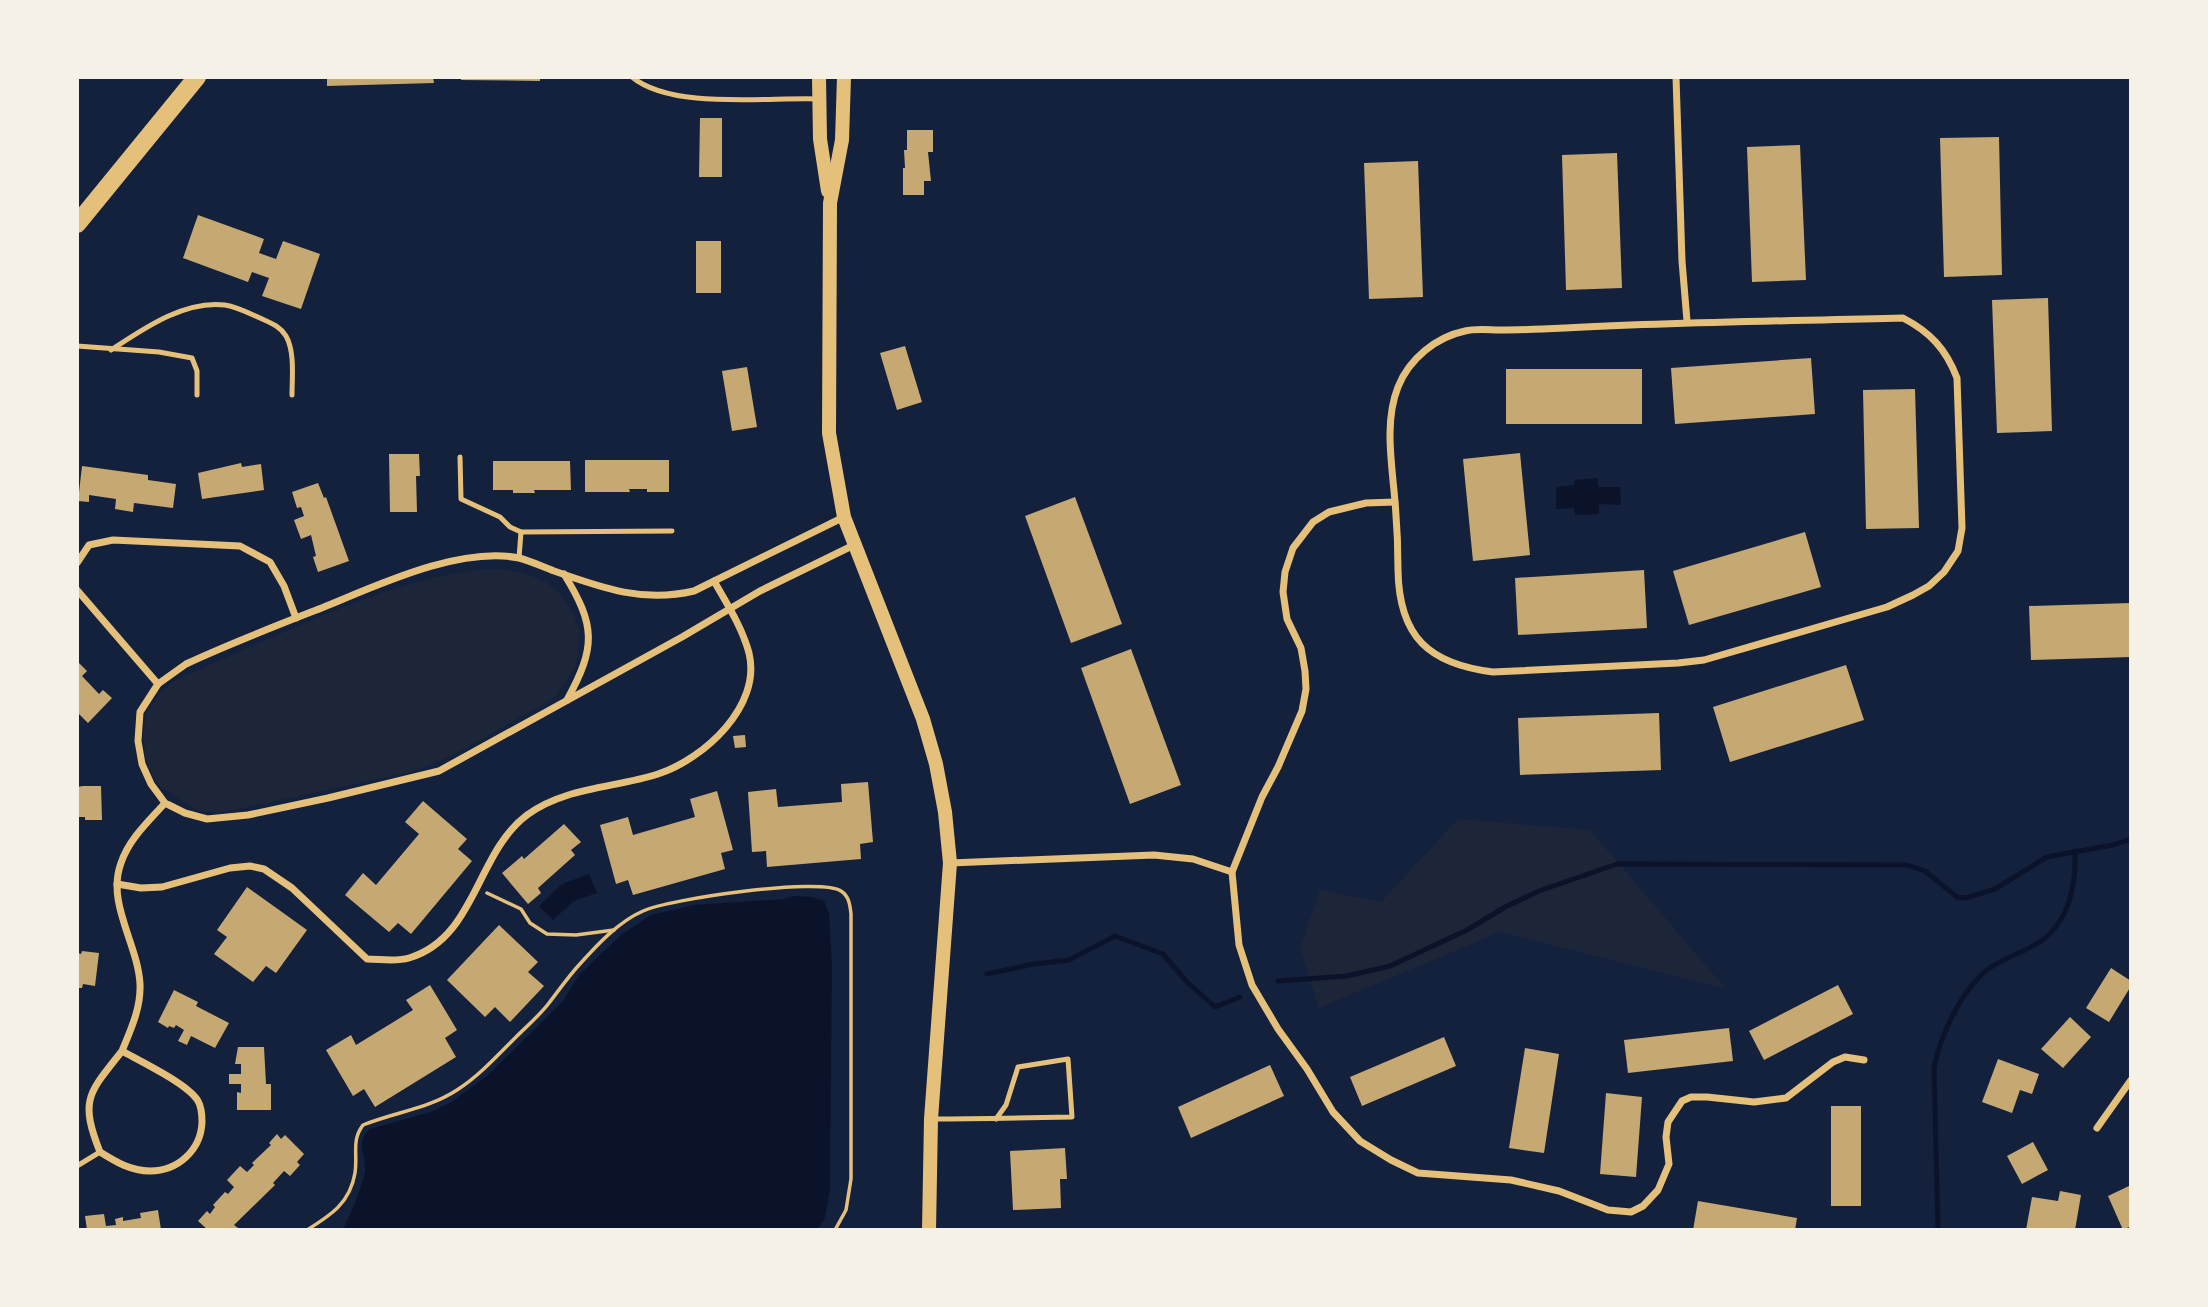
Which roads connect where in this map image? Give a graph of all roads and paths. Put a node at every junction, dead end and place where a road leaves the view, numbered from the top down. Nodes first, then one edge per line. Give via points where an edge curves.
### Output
1 (197, 77) edge
2 (632, 77) edge
3 (820, 77) edge
4 (844, 77) edge
5 (1676, 77) edge
6 (819, 99) junction
7 (831, 203) junction
8 (77, 224) edge
9 (1687, 321) junction
10 (77, 346) edge
11 (111, 350) junction
12 (197, 395) dead end
13 (292, 395) dead end
14 (460, 457) dead end
15 (1395, 502) junction
16 (844, 517) junction
17 (672, 531) dead end
18 (521, 533) junction
19 (855, 545) junction
20 (519, 558) junction
21 (77, 563) edge
22 (564, 574) junction
23 (714, 581) junction
24 (77, 590) edge
25 (730, 609) junction
26 (296, 618) junction
27 (158, 684) junction
28 (566, 701) junction
29 (165, 803) junction
30 (950, 863) junction
31 (1232, 872) junction
32 (117, 884) junction
33 (475, 888) junction
34 (615, 930) junction
35 (122, 1051) junction
36 (1864, 1060) dead end
37 (2131, 1080) edge
38 (931, 1119) junction
39 (996, 1119) junction
40 (2097, 1128) dead end
41 (100, 1152) junction
42 (77, 1166) edge
43 (307, 1230) edge
44 (835, 1230) edge
45 (929, 1230) edge

1 - 8 main road
2 - 6 lane via 651,90 689,98
3 - 6 main road
4 - 7 main road via 842,140
5 - 9 street
6 - 7 main road via 820,139
7 - 16 main road via 829,433
9 - 15 street via 1466,330 1439,340 1408,369 1391,409
9 - 15 street via 1903,318 1938,342 1956,378 1961,469 1962,528 1958,551 1944,572 1929,586 1886,607 1704,660 1493,672 1444,661 1409,629 1398,587
10 - 11 lane
11 - 12 lane via 192,358
11 - 13 lane via 168,317 224,305 280,328 291,348
14 - 18 lane via 461,499 500,517
15 - 31 street via 1329,512 1313,522 1293,548 1283,592 1305,671 1302,711
16 - 19 main road
16 - 23 street
17 - 18 lane
18 - 20 lane
19 - 25 street via 792,573
19 - 30 main road via 923,719 945,812
20 - 22 street
20 - 26 street via 471,559 413,572
21 - 26 street via 89,545 113,540 240,546 270,562
22 - 23 street via 621,593 650,597 694,591
22 - 28 street via 582,607 589,636 583,670
23 - 25 street
24 - 27 street
25 - 28 street
25 - 33 street via 751,667 733,720 716,739 658,774 544,804 514,826
26 - 27 street via 186,664
27 - 29 street via 140,712 138,741 151,785
28 - 29 street via 439,771 407,780 225,818 207,819
29 - 32 street via 129,844
30 - 31 street via 1154,855 1193,859
30 - 38 main road
31 - 36 street via 1239,945 1252,985 1278,1029 1346,1127 1360,1141 1419,1173 1511,1180 1559,1191 1608,1210 1631,1212 1658,1190 1669,1164 1668,1122 1682,1101 1691,1097 1754,1102 1786,1098 1833,1062 1845,1057
32 - 33 street via 162,887 229,868 264,869 292,888 367,959 392,960 408,959 440,941 463,915
32 - 35 street via 140,985 135,1018
33 - 34 path via 521,909 530,923 547,934
34 - 43 path via 548,1004 459,1090 433,1104 363,1125 354,1143 355,1172 349,1192 336,1212
34 - 44 path via 644,910 730,893 824,887 843,891 851,914 851,1179 846,1210
35 - 41 street via 89,1097 89,1119
35 - 41 street via 171,1079 198,1101 201,1133 187,1157 163,1170 129,1168
37 - 40 street
38 - 39 lane
38 - 45 main road
39 - 39 lane via 1072,1117 1068,1059 1018,1067 1006,1105
41 - 42 lane

